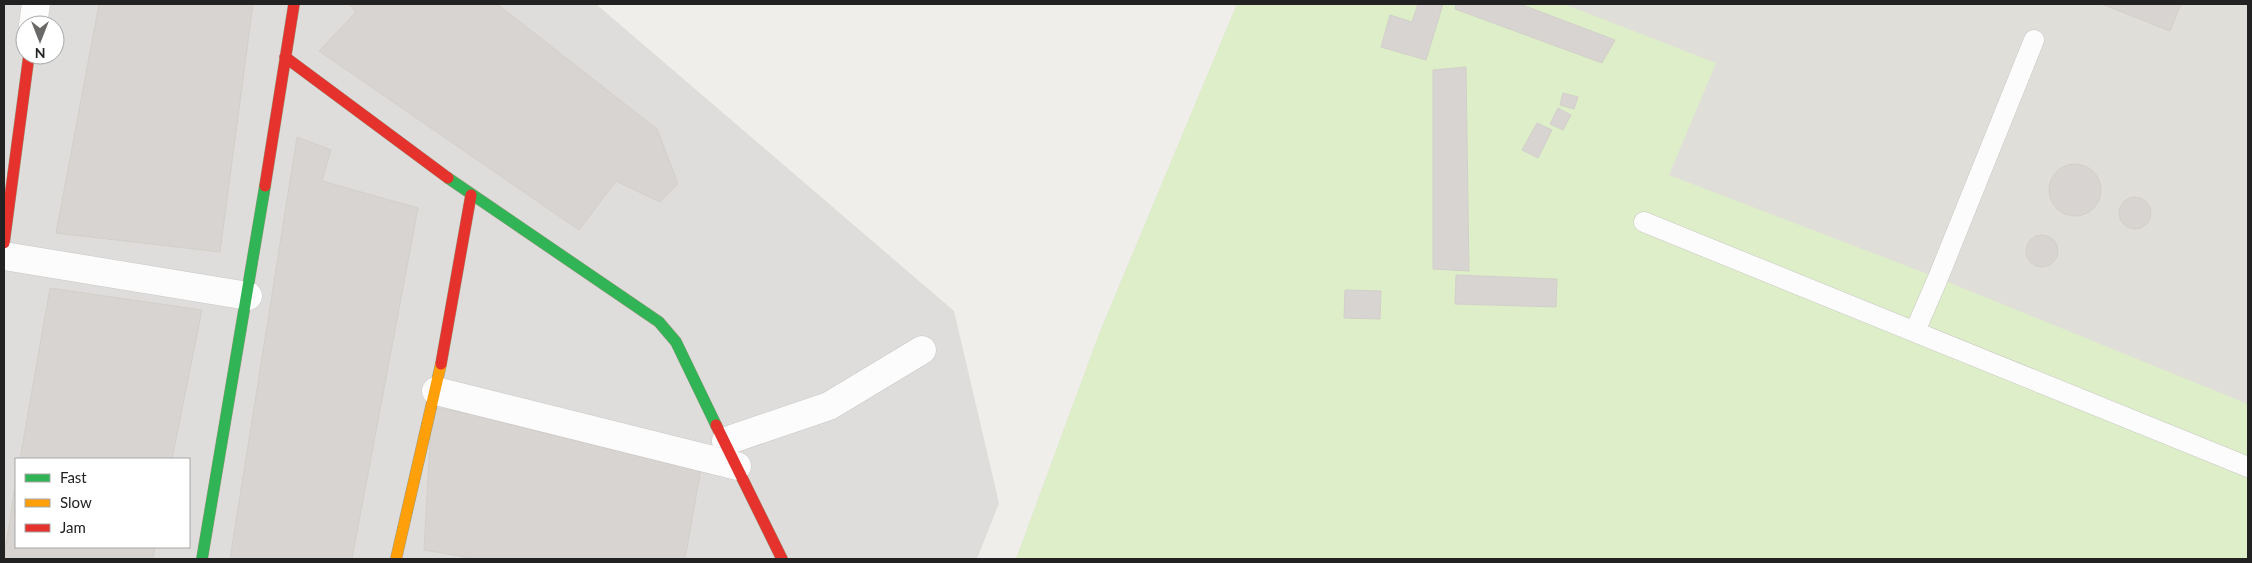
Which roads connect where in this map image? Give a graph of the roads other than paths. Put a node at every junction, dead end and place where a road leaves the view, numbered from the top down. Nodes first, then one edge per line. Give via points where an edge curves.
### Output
1 (294, 4) edge
2 (2034, 40) dead end
3 (285, 57) junction
4 (28, 65) edge
5 (472, 195) junction
6 (1644, 222) dead end
7 (4, 242) edge
8 (4, 256) edge
9 (248, 296) junction
10 (1915, 331) junction
11 (922, 350) dead end
12 (436, 391) junction
13 (726, 442) junction
14 (737, 466) junction
15 (2248, 467) edge
16 (202, 559) edge
17 (396, 559) edge
18 (782, 559) edge

1 - 3 street
2 - 10 lane
3 - 5 street
3 - 9 street
4 - 7 street
5 - 12 street
5 - 13 street via 659,322 676,342
6 - 10 lane
8 - 9 street
9 - 16 street
10 - 15 lane
11 - 13 street via 829,406
12 - 14 street
12 - 17 street
13 - 14 street
14 - 18 street

